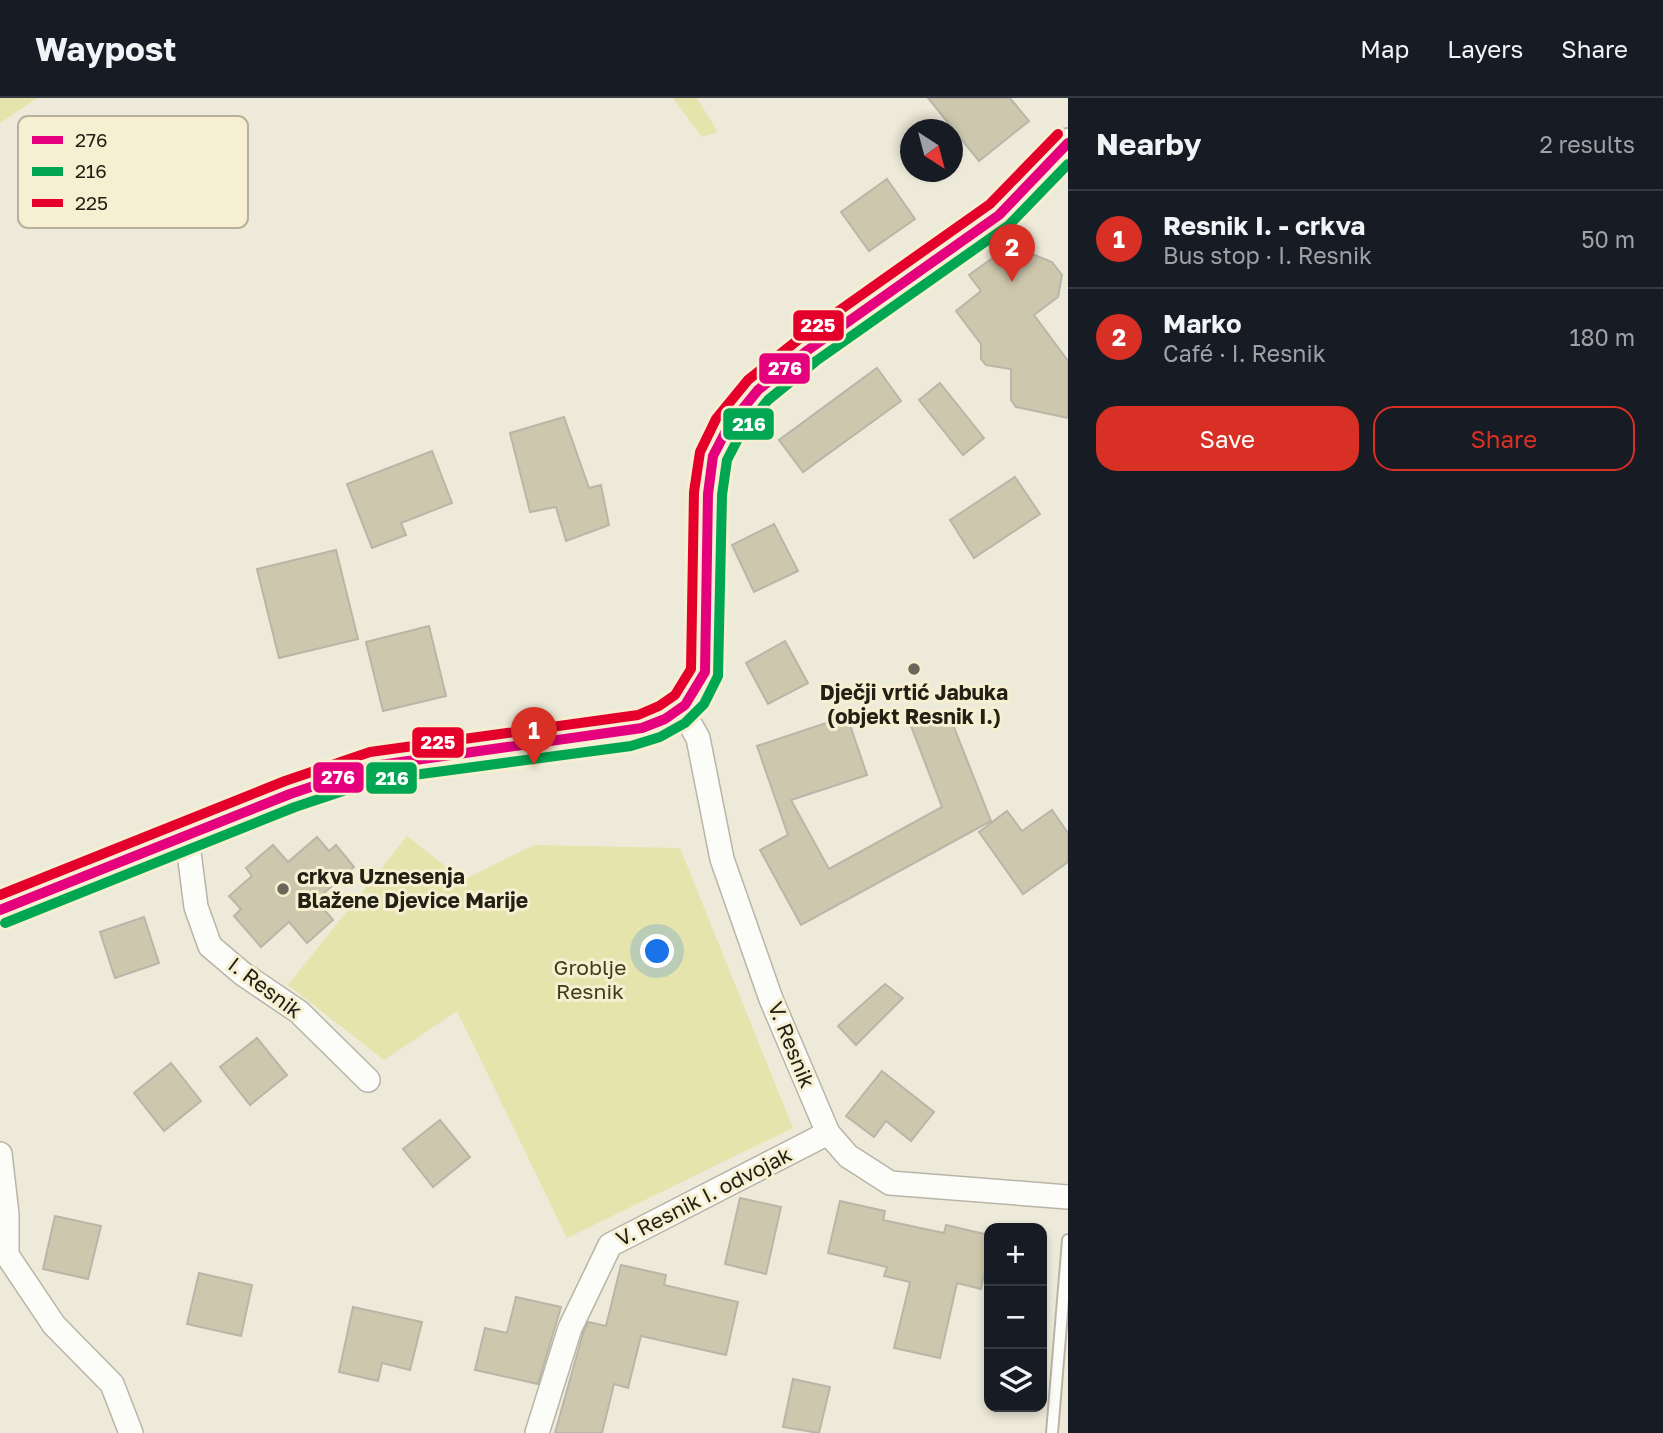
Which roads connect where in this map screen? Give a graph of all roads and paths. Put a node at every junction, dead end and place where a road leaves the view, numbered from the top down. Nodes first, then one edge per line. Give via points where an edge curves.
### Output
1 (1068, 143) edge
2 (682, 710) junction
3 (187, 837) junction
4 (0, 910) edge
5 (368, 1080) dead end
6 (828, 1133) junction
7 (0, 1154) edge
8 (1068, 1197) edge
9 (1068, 1240) edge
10 (4, 1257) edge
11 (131, 1433) edge
12 (537, 1433) edge
13 (1052, 1433) edge

1 - 2 street via 999,215 808,350 758,390 728,427 713,456 708,494 705,672
2 - 3 street via 629,732 373,766 290,793
2 - 6 street, V. Resnik via 698,738 722,859 771,999
3 - 4 street
3 - 5 street, I. Resnik via 196,907 210,946 299,1012
6 - 8 street, V. Resnik via 848,1156 890,1183
6 - 12 street, V. Resnik I. odvojak via 610,1245 570,1328
7 - 10 street via 7,1214
9 - 13 lane
10 - 11 street via 54,1325 112,1384

